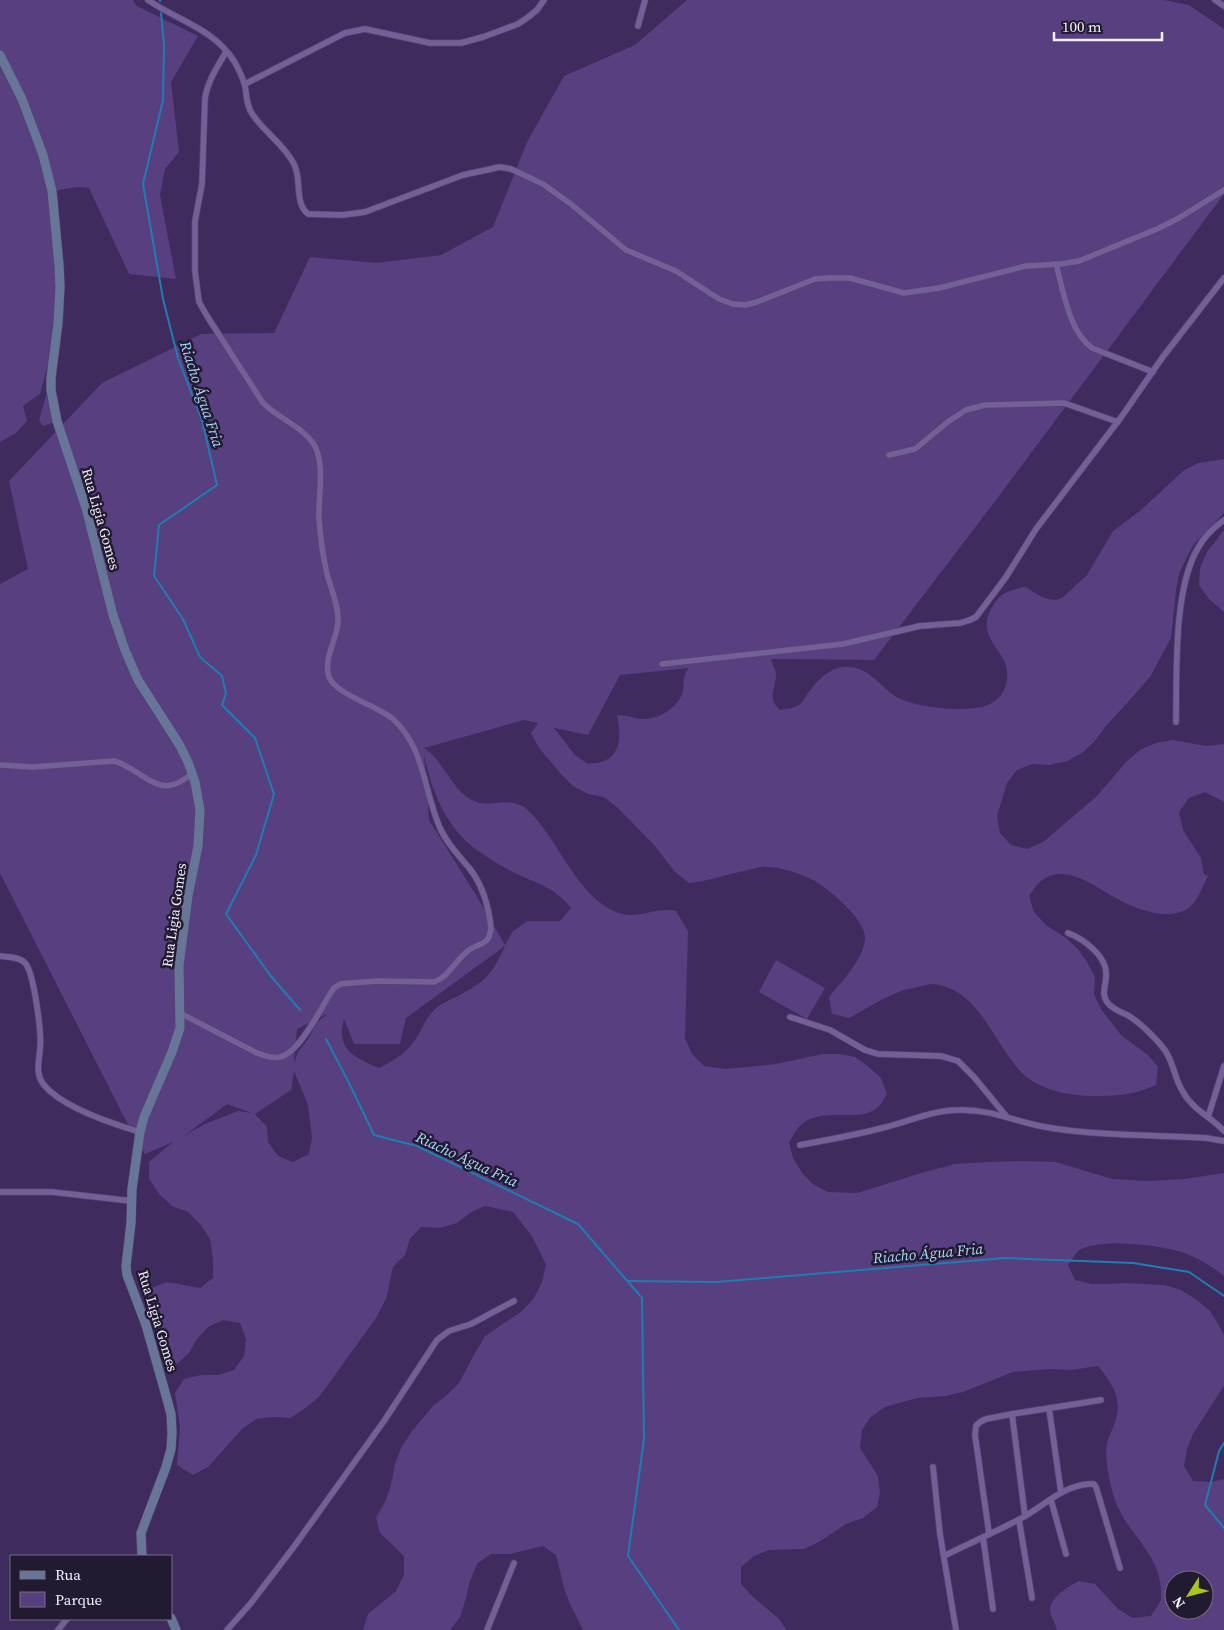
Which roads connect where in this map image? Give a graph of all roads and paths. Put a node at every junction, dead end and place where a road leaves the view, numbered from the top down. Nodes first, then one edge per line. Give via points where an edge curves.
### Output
1 (148, 0) edge
2 (544, 0) edge
3 (645, 0) edge
4 (1216, 0) edge
5 (1224, 6) edge
6 (638, 26) dead end
7 (226, 52) junction
8 (0, 55) edge
9 (245, 84) junction
10 (1224, 190) edge
11 (1056, 264) junction
12 (1224, 278) edge
13 (1153, 372) junction
14 (1118, 422) junction
15 (888, 455) dead end
16 (1224, 520) edge
17 (662, 664) dead end
18 (1176, 722) dead end
19 (0, 765) edge
20 (192, 774) junction
21 (1068, 933) dead end
22 (0, 956) edge
23 (180, 1013) junction
24 (790, 1017) dead end
25 (1224, 1066) edge
26 (1006, 1116) junction
27 (1208, 1117) junction
28 (1224, 1131) edge
29 (140, 1132) junction
30 (1224, 1141) edge
31 (800, 1145) dead end
32 (0, 1192) edge
33 (132, 1202) junction
34 (514, 1301) dead end
35 (1101, 1400) dead end
36 (1049, 1408) junction
37 (1012, 1414) junction
38 (933, 1467) dead end
39 (1061, 1492) junction
40 (1051, 1500) junction
41 (1025, 1516) junction
42 (1019, 1520) junction
43 (986, 1535) junction
44 (1066, 1554) dead end
45 (139, 1555) edge
46 (944, 1556) junction
47 (514, 1563) dead end
48 (1120, 1568) dead end
49 (1032, 1598) dead end
50 (993, 1609) dead end
51 (66, 1620) edge
52 (58, 1630) edge
53 (227, 1630) edge
54 (487, 1630) edge
55 (956, 1630) edge

1 - 7 street via 202,29
2 - 9 street via 537,10 518,24 461,42 430,42 366,29 345,33
3 - 6 street
4 - 5 street
7 - 9 street
7 - 23 street via 210,79 205,98 202,184 195,221 195,271 200,302 263,403 306,436 318,453 321,536 326,571 338,612 328,661 330,678 343,692 394,720 409,738 442,831 482,890 491,929 488,940 464,955 442,980 340,984 334,988 298,1043 281,1057 257,1053
8 - 20 street, Rua Ligia Gomes via 22,99 52,192 60,287 51,378 57,421 86,508 125,650 138,680 179,744
9 - 11 street via 251,112 289,154 296,168 301,201 308,214 365,212 463,175 500,167 511,169 550,189 626,250 676,271 719,299 745,305 815,280 850,278 904,292 939,288 1026,266
10 - 11 street via 1157,229 1079,261
11 - 13 street via 1074,324 1085,343
12 - 13 street
13 - 14 street
14 - 15 street via 1064,402 985,405 966,410 916,449
14 - 17 street via 1036,529 982,610 970,620 920,626 843,644
16 - 18 street via 1198,547 1185,583 1179,618
19 - 20 street via 33,767 114,761 164,786
20 - 23 street, Rua Ligia Gomes via 200,810 200,827 179,966
21 - 27 street via 1094,949 1103,964 1106,976 1104,998 1108,1004 1131,1017 1160,1044 1169,1055 1182,1090 1192,1104
22 - 29 street via 21,960 30,969 40,1042 38,1070 44,1085 54,1096 102,1120
23 - 29 street, Rua Ligia Gomes via 180,1028 172,1052
24 - 26 street via 830,1030 878,1054 941,1056 958,1061
25 - 27 street
26 - 30 street via 1051,1128
26 - 31 street via 981,1111 939,1112 881,1129
27 - 28 street
29 - 33 street, Rua Ligia Gomes
32 - 33 street via 52,1192
33 - 45 street, Rua Ligia Gomes via 127,1275 146,1325 165,1392 172,1433 166,1467 141,1533
34 - 53 street via 471,1324 449,1331 437,1340 384,1421 293,1548
35 - 36 street
36 - 37 street
36 - 39 street
37 - 41 street
37 - 43 street via 986,1419 976,1426
38 - 46 street
39 - 40 street
39 - 48 street via 1094,1484
40 - 41 street
40 - 44 street
41 - 42 street
42 - 43 street
42 - 49 street
43 - 46 street
43 - 50 street
46 - 55 street
47 - 54 street
51 - 52 street

